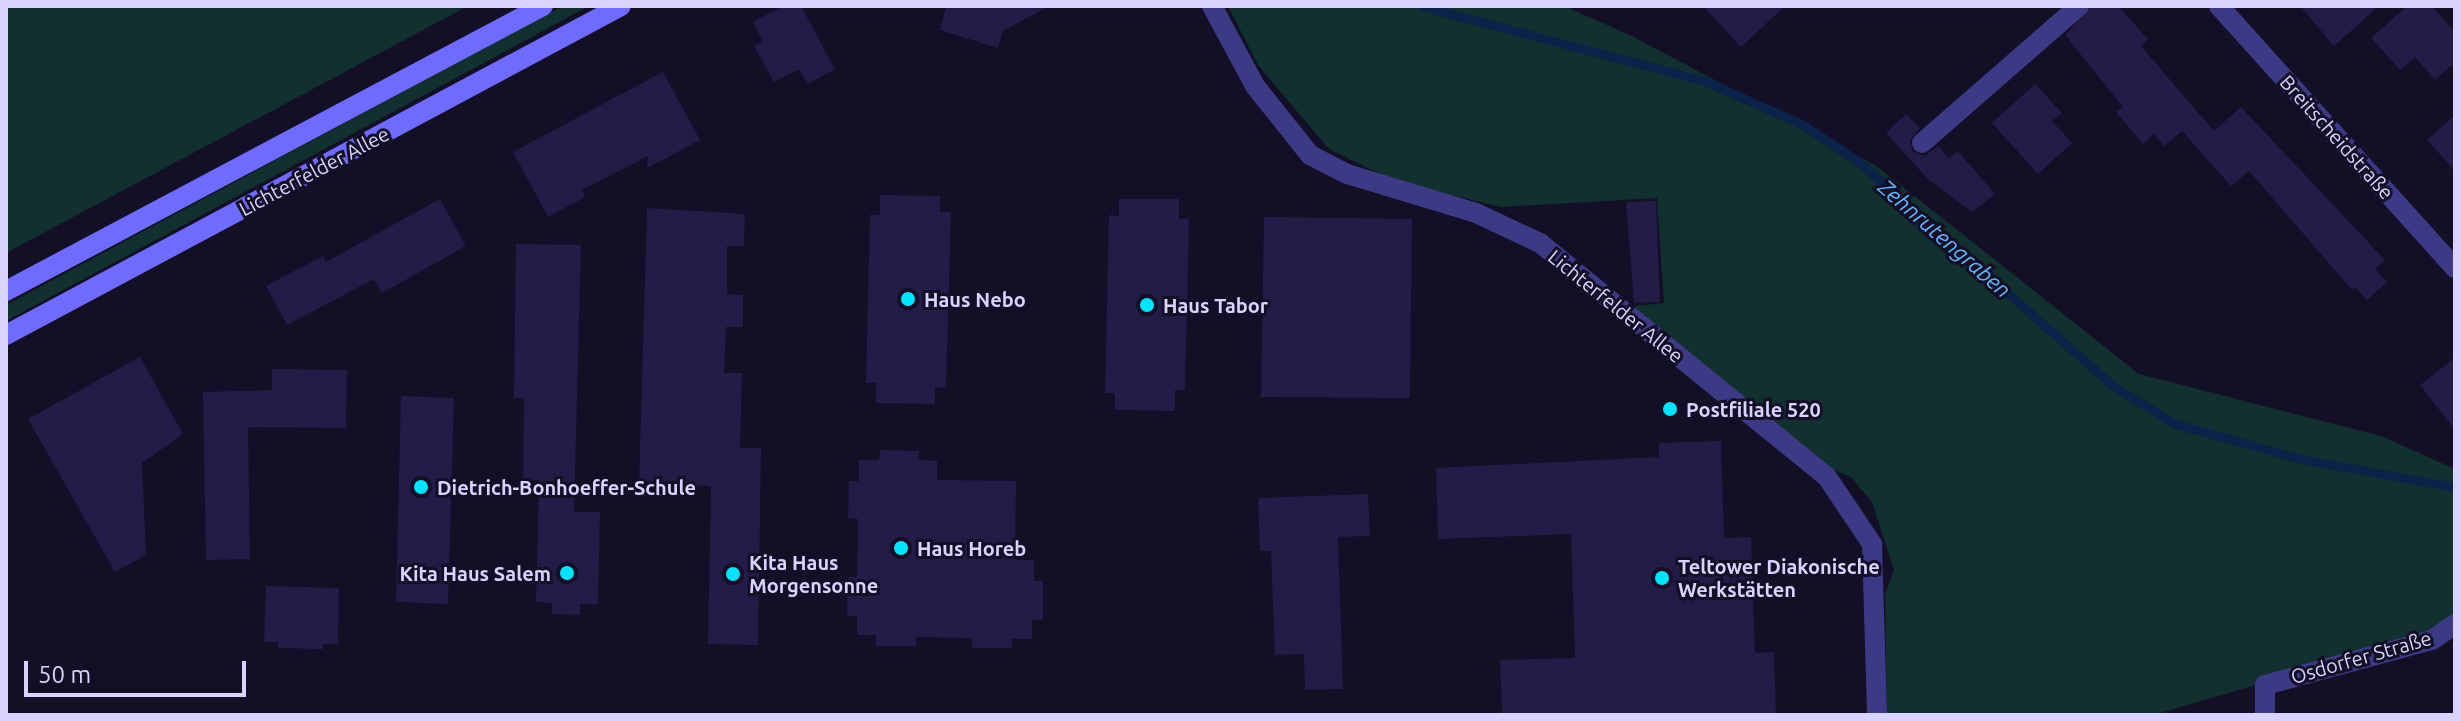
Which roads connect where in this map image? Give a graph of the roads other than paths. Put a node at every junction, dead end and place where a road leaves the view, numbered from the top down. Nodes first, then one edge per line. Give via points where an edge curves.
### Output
1 (543, 6) edge
2 (621, 6) edge
3 (1212, 6) edge
4 (2079, 6) edge
5 (2219, 6) edge
6 (1922, 143) dead end
7 (2455, 268) edge
8 (6, 291) edge
9 (6, 335) edge
10 (2455, 624) edge
11 (1877, 715) edge
12 (2265, 715) edge

1 - 8 main road, Lichterfelder Allee
2 - 9 main road, Lichterfelder Allee
3 - 11 street, Lichterfelder Allee via 1255,86 1310,155 1347,174 1476,213 1540,243 1827,477 1872,544
4 - 6 street
5 - 7 street, Breitscheidstraße
10 - 12 street, Osdorfer Straße via 2432,640 2265,685

